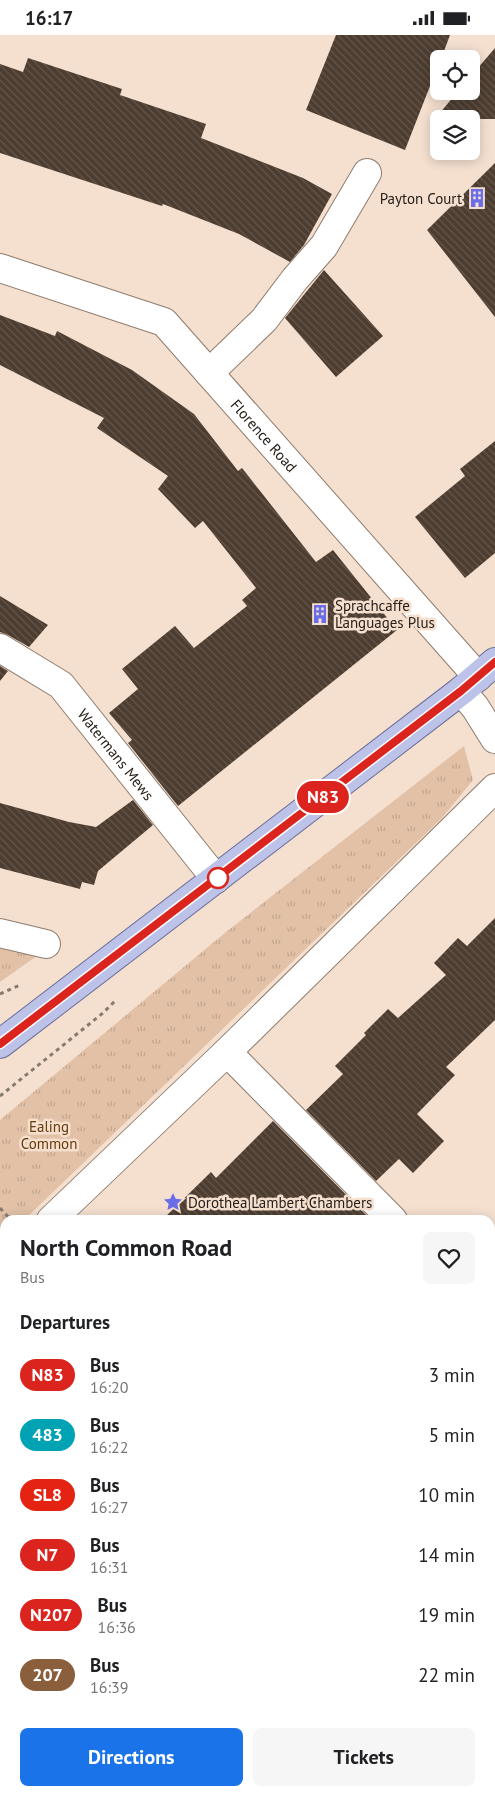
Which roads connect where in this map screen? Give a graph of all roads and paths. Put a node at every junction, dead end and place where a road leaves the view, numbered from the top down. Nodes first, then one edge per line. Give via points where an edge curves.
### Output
1 (367, 173) dead end
2 (0, 268) edge
3 (209, 373) junction
4 (0, 648) edge
5 (478, 677) edge
6 (495, 739) edge
7 (495, 788) edge
8 (216, 879) junction
9 (0, 933) edge
10 (46, 944) dead end
11 (5, 1033) edge
12 (226, 1052) junction
13 (56, 1215) edge
14 (388, 1215) edge

1 - 3 street via 324,246 264,320
2 - 3 street, Florence Road via 164,322
3 - 5 street, Florence Road
4 - 8 street, Watermans Mews via 62,685
5 - 6 street, Florence Road via 475,707
5 - 8 main road
7 - 12 street
8 - 11 main road
9 - 10 street
12 - 13 street
12 - 14 street

